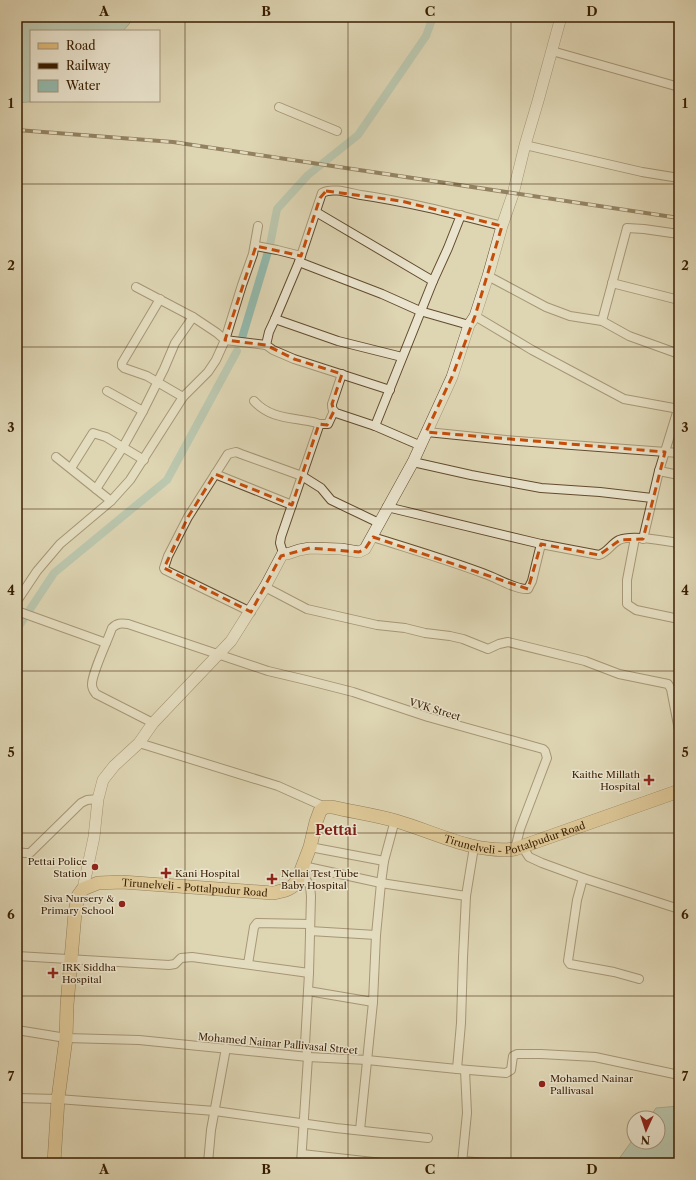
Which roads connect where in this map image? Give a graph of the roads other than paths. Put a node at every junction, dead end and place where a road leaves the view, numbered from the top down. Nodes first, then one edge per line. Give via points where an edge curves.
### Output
1 (561, 17) edge
2 (552, 51) junction
3 (679, 87) edge
4 (279, 107) dead end
5 (337, 131) dead end
6 (525, 145) junction
7 (679, 178) edge
8 (316, 212) junction
9 (460, 215) junction
10 (258, 226) dead end
11 (502, 226) junction
12 (679, 234) edge
13 (258, 247) junction
14 (300, 259) junction
15 (488, 276) junction
16 (433, 281) junction
17 (612, 283) junction
18 (136, 287) dead end
19 (160, 300) junction
20 (679, 300) edge
21 (420, 311) junction
22 (193, 317) junction
23 (275, 320) junction
24 (472, 321) junction
25 (602, 321) junction
26 (225, 340) junction
27 (266, 345) junction
28 (679, 354) edge
29 (402, 357) junction
30 (342, 374) junction
31 (158, 382) junction
32 (107, 390) dead end
33 (390, 390) junction
34 (183, 397) junction
35 (254, 401) dead end
36 (679, 408) edge
37 (143, 411) junction
38 (334, 411) junction
39 (319, 424) junction
40 (375, 426) junction
41 (427, 432) junction
42 (420, 445) junction
43 (124, 447) junction
44 (665, 452) junction
45 (679, 453) edge
46 (56, 458) dead end
47 (144, 460) junction
48 (413, 462) junction
49 (71, 468) junction
50 (659, 471) junction
51 (215, 474) junction
52 (679, 475) edge
53 (302, 476) junction
54 (96, 489) junction
55 (652, 498) junction
56 (111, 501) junction
57 (292, 505) junction
58 (387, 508) junction
59 (379, 523) junction
60 (373, 537) junction
61 (639, 538) junction
62 (679, 543) edge
63 (541, 544) junction
64 (283, 552) junction
65 (265, 587) junction
66 (17, 600) edge
67 (20, 612) edge
68 (251, 612) junction
69 (679, 619) edge
70 (106, 643) junction
71 (219, 656) junction
72 (153, 723) junction
73 (679, 730) edge
74 (139, 743) junction
75 (678, 793) edge
76 (98, 799) junction
77 (325, 807) junction
78 (395, 820) junction
79 (474, 846) junction
80 (310, 847) junction
81 (518, 848) junction
82 (17, 852) edge
83 (384, 861) junction
84 (302, 869) junction
85 (583, 878) junction
86 (381, 883) junction
87 (83, 889) junction
88 (466, 896) junction
89 (679, 909) edge
90 (310, 928) junction
91 (376, 935) junction
92 (17, 956) edge
93 (72, 959) junction
94 (248, 964) junction
95 (309, 973) junction
96 (639, 979) dead end
97 (308, 991) junction
98 (373, 1002) junction
99 (17, 1030) edge
100 (66, 1038) junction
101 (226, 1048) junction
102 (308, 1057) junction
103 (367, 1060) junction
104 (461, 1070) junction
105 (679, 1075) edge
106 (17, 1098) edge
107 (58, 1099) junction
108 (215, 1111) junction
109 (304, 1124) junction
110 (360, 1130) junction
111 (428, 1138) dead end
112 (302, 1154) junction
113 (462, 1162) edge
114 (54, 1163) edge
115 (208, 1163) edge
116 (301, 1163) edge
117 (382, 1163) edge
118 (487, 1163) edge

1 - 2 street
2 - 3 street
2 - 6 street
4 - 5 street
6 - 7 street
6 - 11 street
8 - 9 street via 322,193 330,190 401,201
8 - 14 street
8 - 16 street
9 - 11 street
9 - 16 street
10 - 13 street
11 - 15 street
12 - 17 street via 627,228
13 - 14 street via 277,250
13 - 26 street via 242,285
14 - 21 street
14 - 23 street
15 - 24 street
15 - 25 street via 546,307 570,316
16 - 21 street
17 - 20 street
17 - 25 street
18 - 19 street
19 - 22 street
19 - 31 street via 122,364 124,368
21 - 24 street
21 - 29 street
22 - 26 street
22 - 31 street via 175,343
23 - 27 street
23 - 29 street via 338,341
24 - 36 street via 624,399
24 - 41 street via 452,377
25 - 28 street via 629,336
26 - 27 street
26 - 34 street via 208,372
27 - 30 street via 294,359
29 - 33 street
30 - 33 street
30 - 38 street via 332,404
31 - 34 street
31 - 37 street
32 - 37 street
33 - 40 street
34 - 47 street
35 - 39 street via 268,413
36 - 44 street
37 - 43 street
38 - 39 street via 328,424
38 - 40 street
39 - 53 street
40 - 42 street
41 - 42 street
41 - 44 street
42 - 48 street
43 - 47 street
43 - 49 street via 93,433
43 - 54 street
44 - 45 street
44 - 50 street
46 - 49 street
47 - 56 street
48 - 55 street via 541,488
48 - 58 street
49 - 54 street
50 - 52 street
50 - 55 street
51 - 53 street via 228,454 236,452
51 - 57 street
51 - 68 street via 188,517 164,568
53 - 57 street
53 - 59 street via 321,488 331,500
54 - 56 street
55 - 61 street
56 - 66 street via 48,556
57 - 64 street via 280,543
58 - 59 street
58 - 63 street
59 - 60 street
60 - 63 street via 526,589 532,581
60 - 64 street via 365,550 359,552 321,548 287,554
61 - 62 street
61 - 63 street via 620,540 604,554 599,555
61 - 69 street via 627,580 627,604 641,611
64 - 65 street
65 - 68 street
65 - 73 street via 307,609 377,625 450,636 488,649 506,642 517,644 585,661 619,674 668,684
67 - 70 street
68 - 71 street
70 - 71 street via 112,628 122,623
70 - 72 street via 93,676 93,690 96,694
71 - 72 street
71 - 81 street, VVK Street via 543,749 547,758 520,829
72 - 74 street
74 - 76 street via 103,780
74 - 77 street via 278,786
75 - 81 main road, Tirunelveli - Pottalpudur Road
76 - 82 street via 81,803 30,852
76 - 87 street via 94,837
77 - 78 main road, Tirunelveli - Pottalpudur Road
77 - 80 main road, Tirunelveli - Pottalpudur Road via 320,811
78 - 79 main road, Tirunelveli - Pottalpudur Road
78 - 83 street
79 - 81 main road, Tirunelveli - Pottalpudur Road via 501,851
79 - 88 street
80 - 83 street
80 - 84 main road, Tirunelveli - Pottalpudur Road
81 - 85 street via 534,860
83 - 86 street
84 - 86 street
84 - 87 main road, Tirunelveli - Pottalpudur Road via 294,886 273,893 122,882 98,883
84 - 90 street via 311,892
85 - 89 street
85 - 96 street via 568,961 570,964
86 - 88 street
86 - 91 street
87 - 93 main road via 78,896 75,913
88 - 104 street
90 - 91 street
90 - 94 street via 257,923 254,927
90 - 95 street
91 - 98 street
92 - 93 street
93 - 94 street via 169,965 175,964 181,958 192,957
93 - 100 main road
94 - 95 street
95 - 97 street
97 - 98 street
97 - 102 street via 304,1044
98 - 103 street
99 - 100 street, Mohamed Nainar Pallivasal Street
100 - 101 street, Mohamed Nainar Pallivasal Street via 139,1040
100 - 107 main road
101 - 102 street, Mohamed Nainar Pallivasal Street
101 - 108 street
102 - 103 street, Mohamed Nainar Pallivasal Street
102 - 109 street
103 - 104 street, Mohamed Nainar Pallivasal Street
103 - 110 street
104 - 105 street, Mohamed Nainar Pallivasal Street via 506,1072 511,1070 513,1056 517,1054 568,1055 595,1057
104 - 113 street via 467,1113
106 - 107 street
107 - 108 street
107 - 114 main road
108 - 109 street
108 - 115 street
109 - 110 street
109 - 112 street
110 - 111 street
112 - 116 street
112 - 117 street
113 - 118 street

